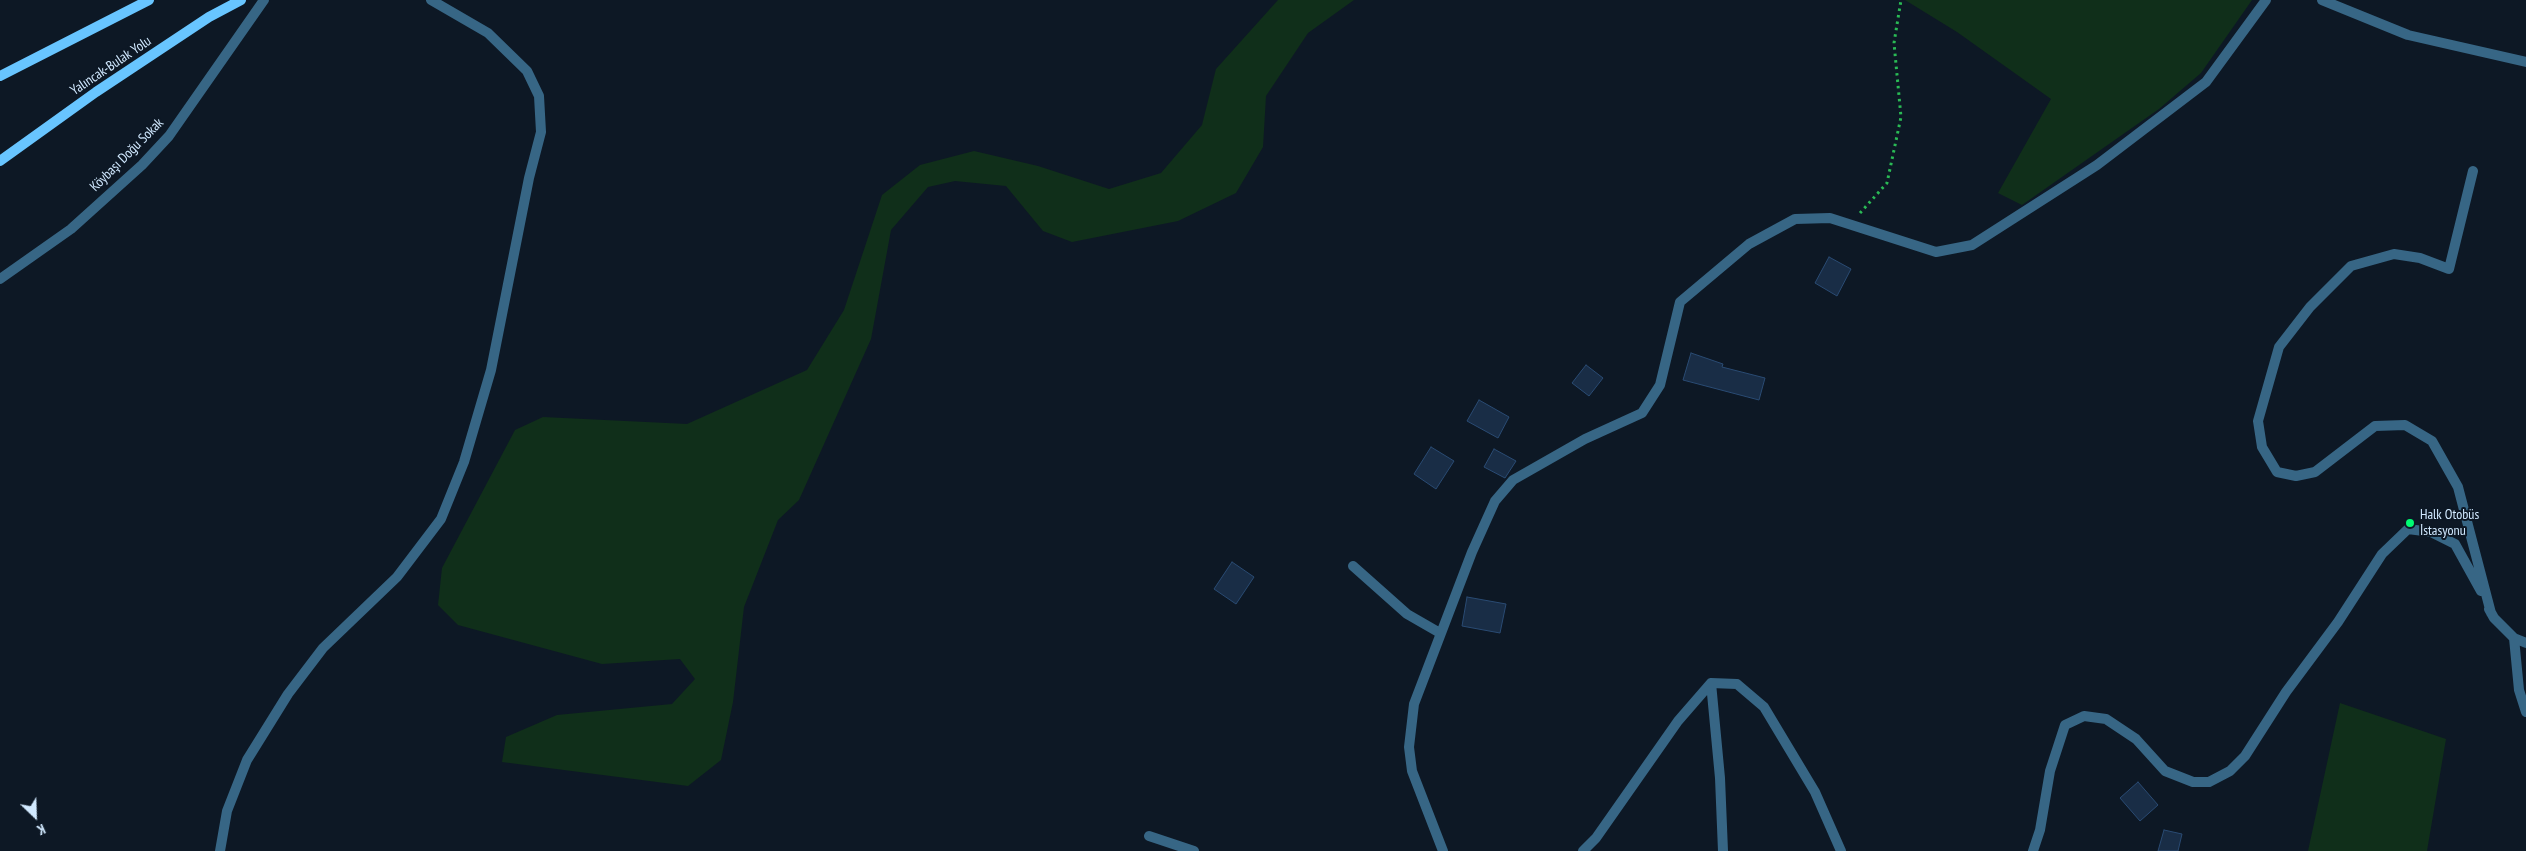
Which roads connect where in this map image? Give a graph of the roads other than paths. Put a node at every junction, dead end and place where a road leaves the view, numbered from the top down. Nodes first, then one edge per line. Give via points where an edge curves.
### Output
1 (149, 0) edge
2 (241, 0) edge
3 (264, 0) edge
4 (431, 0) edge
5 (2266, 0) edge
6 (2322, 0) edge
7 (2526, 62) edge
8 (0, 76) edge
9 (0, 161) edge
10 (2474, 171) dead end
11 (0, 279) edge
12 (1353, 566) dead end
13 (2491, 613) junction
14 (1440, 633) junction
15 (2514, 638) junction
16 (2526, 642) edge
17 (1711, 682) junction
18 (2526, 712) edge
19 (1149, 836) dead end
20 (220, 851) edge
21 (1194, 851) edge
22 (1444, 851) edge
23 (1583, 851) edge
24 (1723, 851) edge
25 (1841, 851) edge
26 (2033, 851) edge

1 - 8 main road
2 - 9 main road, Yalıncak-Bulak Yolu via 208,17 104,86
3 - 11 street, Köybaşı Doğu Sokak via 169,136 70,229
4 - 20 street via 488,32 527,70 539,96 541,132 491,370 464,462 441,518 397,578 323,648 288,694 247,760 226,811
5 - 14 street via 2206,82 2096,165 1972,245 1936,252 1830,218 1796,220 1749,244 1680,302 1660,385 1642,413 1585,439 1513,480 1495,501
6 - 7 street via 2408,35
10 - 13 street via 2449,270 2420,258 2394,254 2351,266 2310,307 2279,347 2258,421 2262,447 2278,472 2296,476 2315,472 2375,426 2405,426 2432,441 2458,487
12 - 14 street via 1407,614
13 - 15 street
13 - 26 street via 2455,544 2431,532 2408,529 2382,554 2338,622 2244,756 2230,771 2209,782 2193,782 2165,771 2136,739 2106,719 2084,716 2065,725 2050,771
14 - 22 street via 1414,704 1409,747 1412,771
15 - 16 street
15 - 18 street
17 - 23 street via 1678,721 1596,838
17 - 24 street
17 - 25 street via 1737,684 1764,708 1815,792
19 - 21 street

